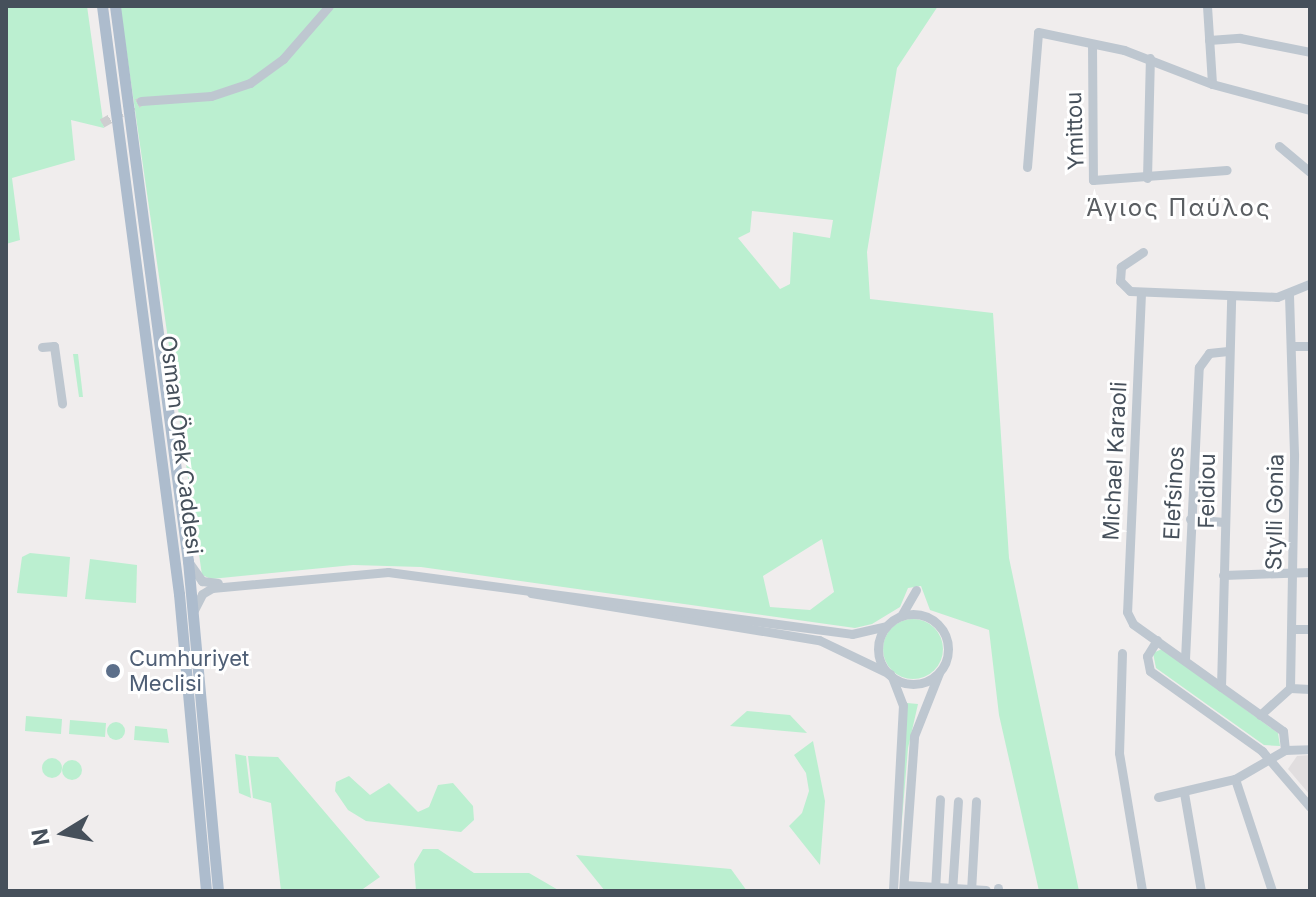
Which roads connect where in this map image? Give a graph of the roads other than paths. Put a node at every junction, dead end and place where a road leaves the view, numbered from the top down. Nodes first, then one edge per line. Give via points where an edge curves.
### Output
1 (102, 6) edge
2 (115, 6) edge
3 (329, 6) edge
4 (1207, 6) edge
5 (1209, 40) junction
6 (1092, 44) junction
7 (1310, 52) edge
8 (1150, 58) junction
9 (1212, 84) junction
10 (141, 101) tunnel mouth
11 (1310, 110) edge
12 (1279, 146) dead end
13 (1027, 167) dead end
14 (1227, 170) dead end
15 (1309, 174) edge
16 (1147, 178) junction
17 (1143, 252) dead end
18 (1310, 284) edge
19 (1141, 293) junction
20 (1289, 295) junction
21 (1231, 296) junction
22 (1293, 346) junction
23 (1310, 346) edge
24 (42, 347) dead end
25 (1228, 351) junction
26 (62, 403) dead end
27 (1190, 519) junction
28 (1224, 522) junction
29 (188, 561) junction
30 (406, 572) junction
31 (1310, 572) edge
32 (1223, 575) junction
33 (1292, 575) junction
34 (276, 579) junction
35 (193, 613) junction
36 (901, 616) junction
37 (927, 617) junction
38 (886, 626) junction
39 (1292, 629) junction
40 (1310, 629) edge
41 (1157, 640) junction
42 (1122, 653) dead end
43 (1185, 659) junction
44 (939, 673) junction
45 (890, 674) junction
46 (1221, 687) junction
47 (1290, 688) junction
48 (1310, 689) edge
49 (1260, 715) junction
50 (1310, 749) edge
51 (1285, 750) junction
52 (1270, 759) junction
53 (1235, 779) junction
54 (1184, 793) junction
55 (1158, 797) dead end
56 (940, 799) dead end
57 (958, 801) dead end
58 (976, 801) dead end
59 (1310, 807) edge
60 (903, 888) edge
61 (935, 889) edge
62 (952, 890) edge
63 (971, 890) edge
64 (986, 890) edge
65 (206, 891) edge
66 (218, 891) edge
67 (893, 891) edge
68 (1142, 891) edge
69 (1201, 891) edge
70 (1272, 891) edge

1 - 65 main road, Osman Örek Caddesi via 179,594
2 - 29 main road, Osman Örek Caddesi
3 - 10 street via 283,59 250,83 211,96
4 - 5 street
5 - 7 street via 1247,39
5 - 9 street
6 - 8 street
6 - 13 street via 1038,32
6 - 16 street, Ymittou via 1093,180
8 - 9 street
8 - 16 street
9 - 11 street
12 - 15 street
14 - 16 street, Ymittou
17 - 19 street via 1119,273 1123,287
18 - 20 street
19 - 21 street
19 - 41 street, Michael Karaoli via 1127,608 1137,627
20 - 21 street
20 - 22 street, Stylli Gonia
21 - 25 street, Feidiou
22 - 23 street
22 - 33 street, Stylli Gonia
24 - 26 street via 54,346
25 - 27 street, Elefsinos via 1209,353 1199,367
25 - 28 street, Feidiou
27 - 28 street
27 - 43 street, Elefsinos
28 - 32 street, Feidiou
29 - 34 street via 197,576 211,584
29 - 35 main road, Osman Örek Caddesi
30 - 34 street
30 - 38 street via 852,634
30 - 45 street via 819,640
31 - 33 street
32 - 33 street
32 - 46 street, Feidiou
33 - 39 street, Stylli Gonia
34 - 35 street via 212,588 202,594
35 - 66 main road, Osman Örek Caddesi
36 - 37 street
36 - 37 street via 916,590
36 - 38 street
37 - 44 street via 941,628 947,644
38 - 45 street via 878,650
39 - 40 street
39 - 47 street, Stylli Gonia
41 - 43 street
41 - 52 street via 1147,656 1150,671
42 - 68 street via 1119,753
43 - 46 street
44 - 45 street via 913,684
44 - 60 street via 914,736
45 - 67 street via 903,705
46 - 49 street
47 - 48 street
47 - 49 street
49 - 51 street via 1283,731
50 - 51 street
51 - 52 street
52 - 53 street
52 - 59 street
53 - 54 street
53 - 70 street
54 - 55 street
54 - 69 street
56 - 61 street
57 - 62 street
58 - 63 street
60 - 61 street
61 - 62 street
62 - 63 street
63 - 64 street

